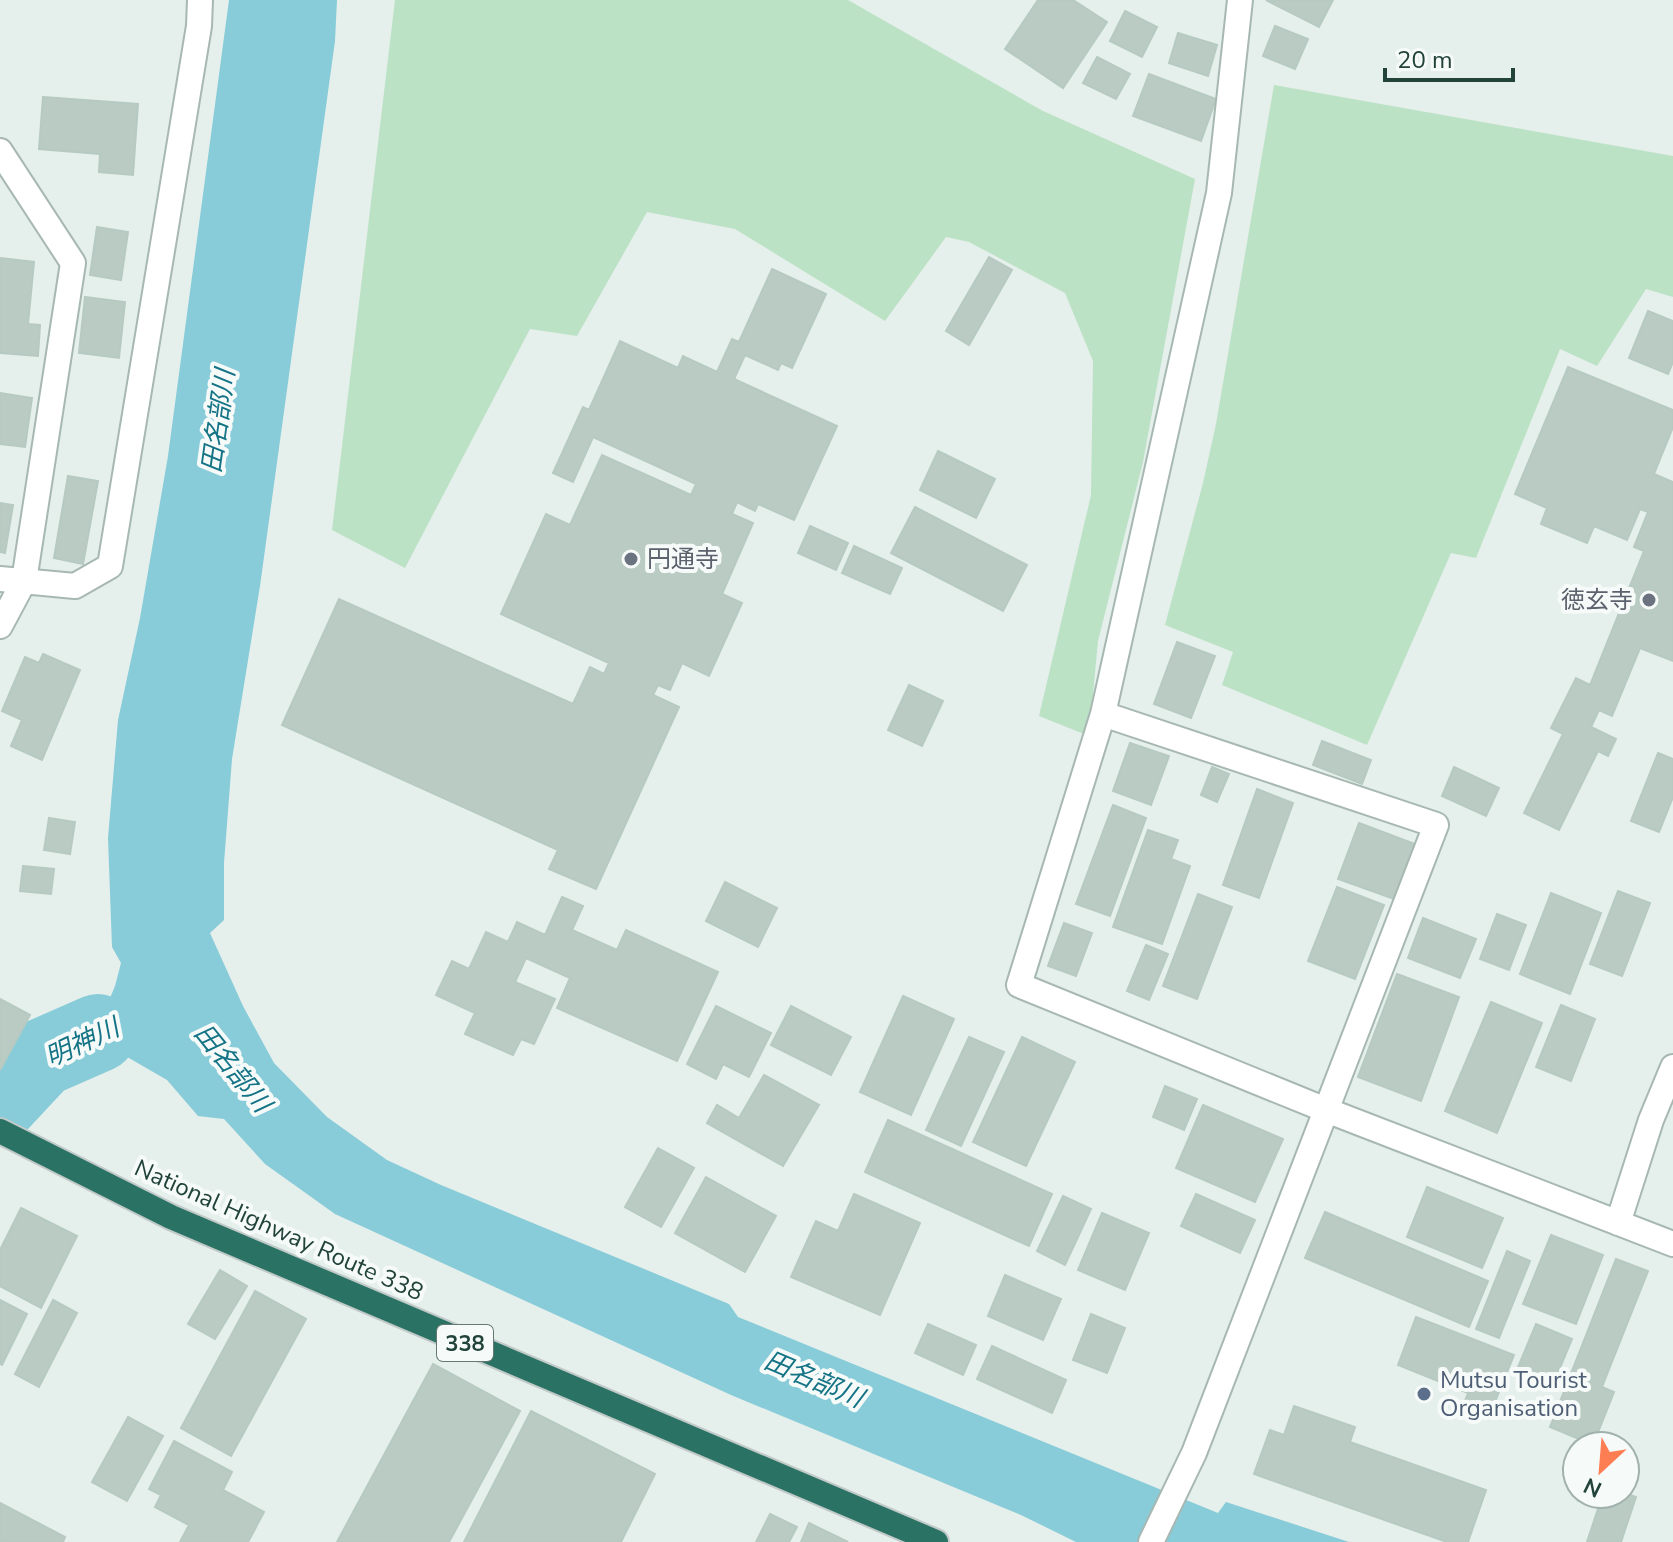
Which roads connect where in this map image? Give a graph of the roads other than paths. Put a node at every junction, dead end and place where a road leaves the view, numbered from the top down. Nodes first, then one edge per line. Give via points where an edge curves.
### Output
1 (200, 0) edge
2 (1240, 0) edge
3 (0, 151) edge
4 (12, 580) edge
5 (0, 626) edge
6 (1103, 714) junction
7 (1673, 1067) edge
8 (1326, 1110) junction
9 (2, 1136) edge
10 (1618, 1223) junction
11 (1673, 1244) edge
12 (936, 1542) edge
13 (1151, 1542) edge

1 - 4 street via 110,566 75,586
2 - 6 street via 1219,193
3 - 4 street via 73,263
4 - 5 street
6 - 8 street via 1019,985
6 - 8 street via 1436,825
7 - 10 street
8 - 10 street
8 - 13 street via 1194,1453
9 - 12 highway, National Highway Route 338 / 338 via 171,1217
10 - 11 street

